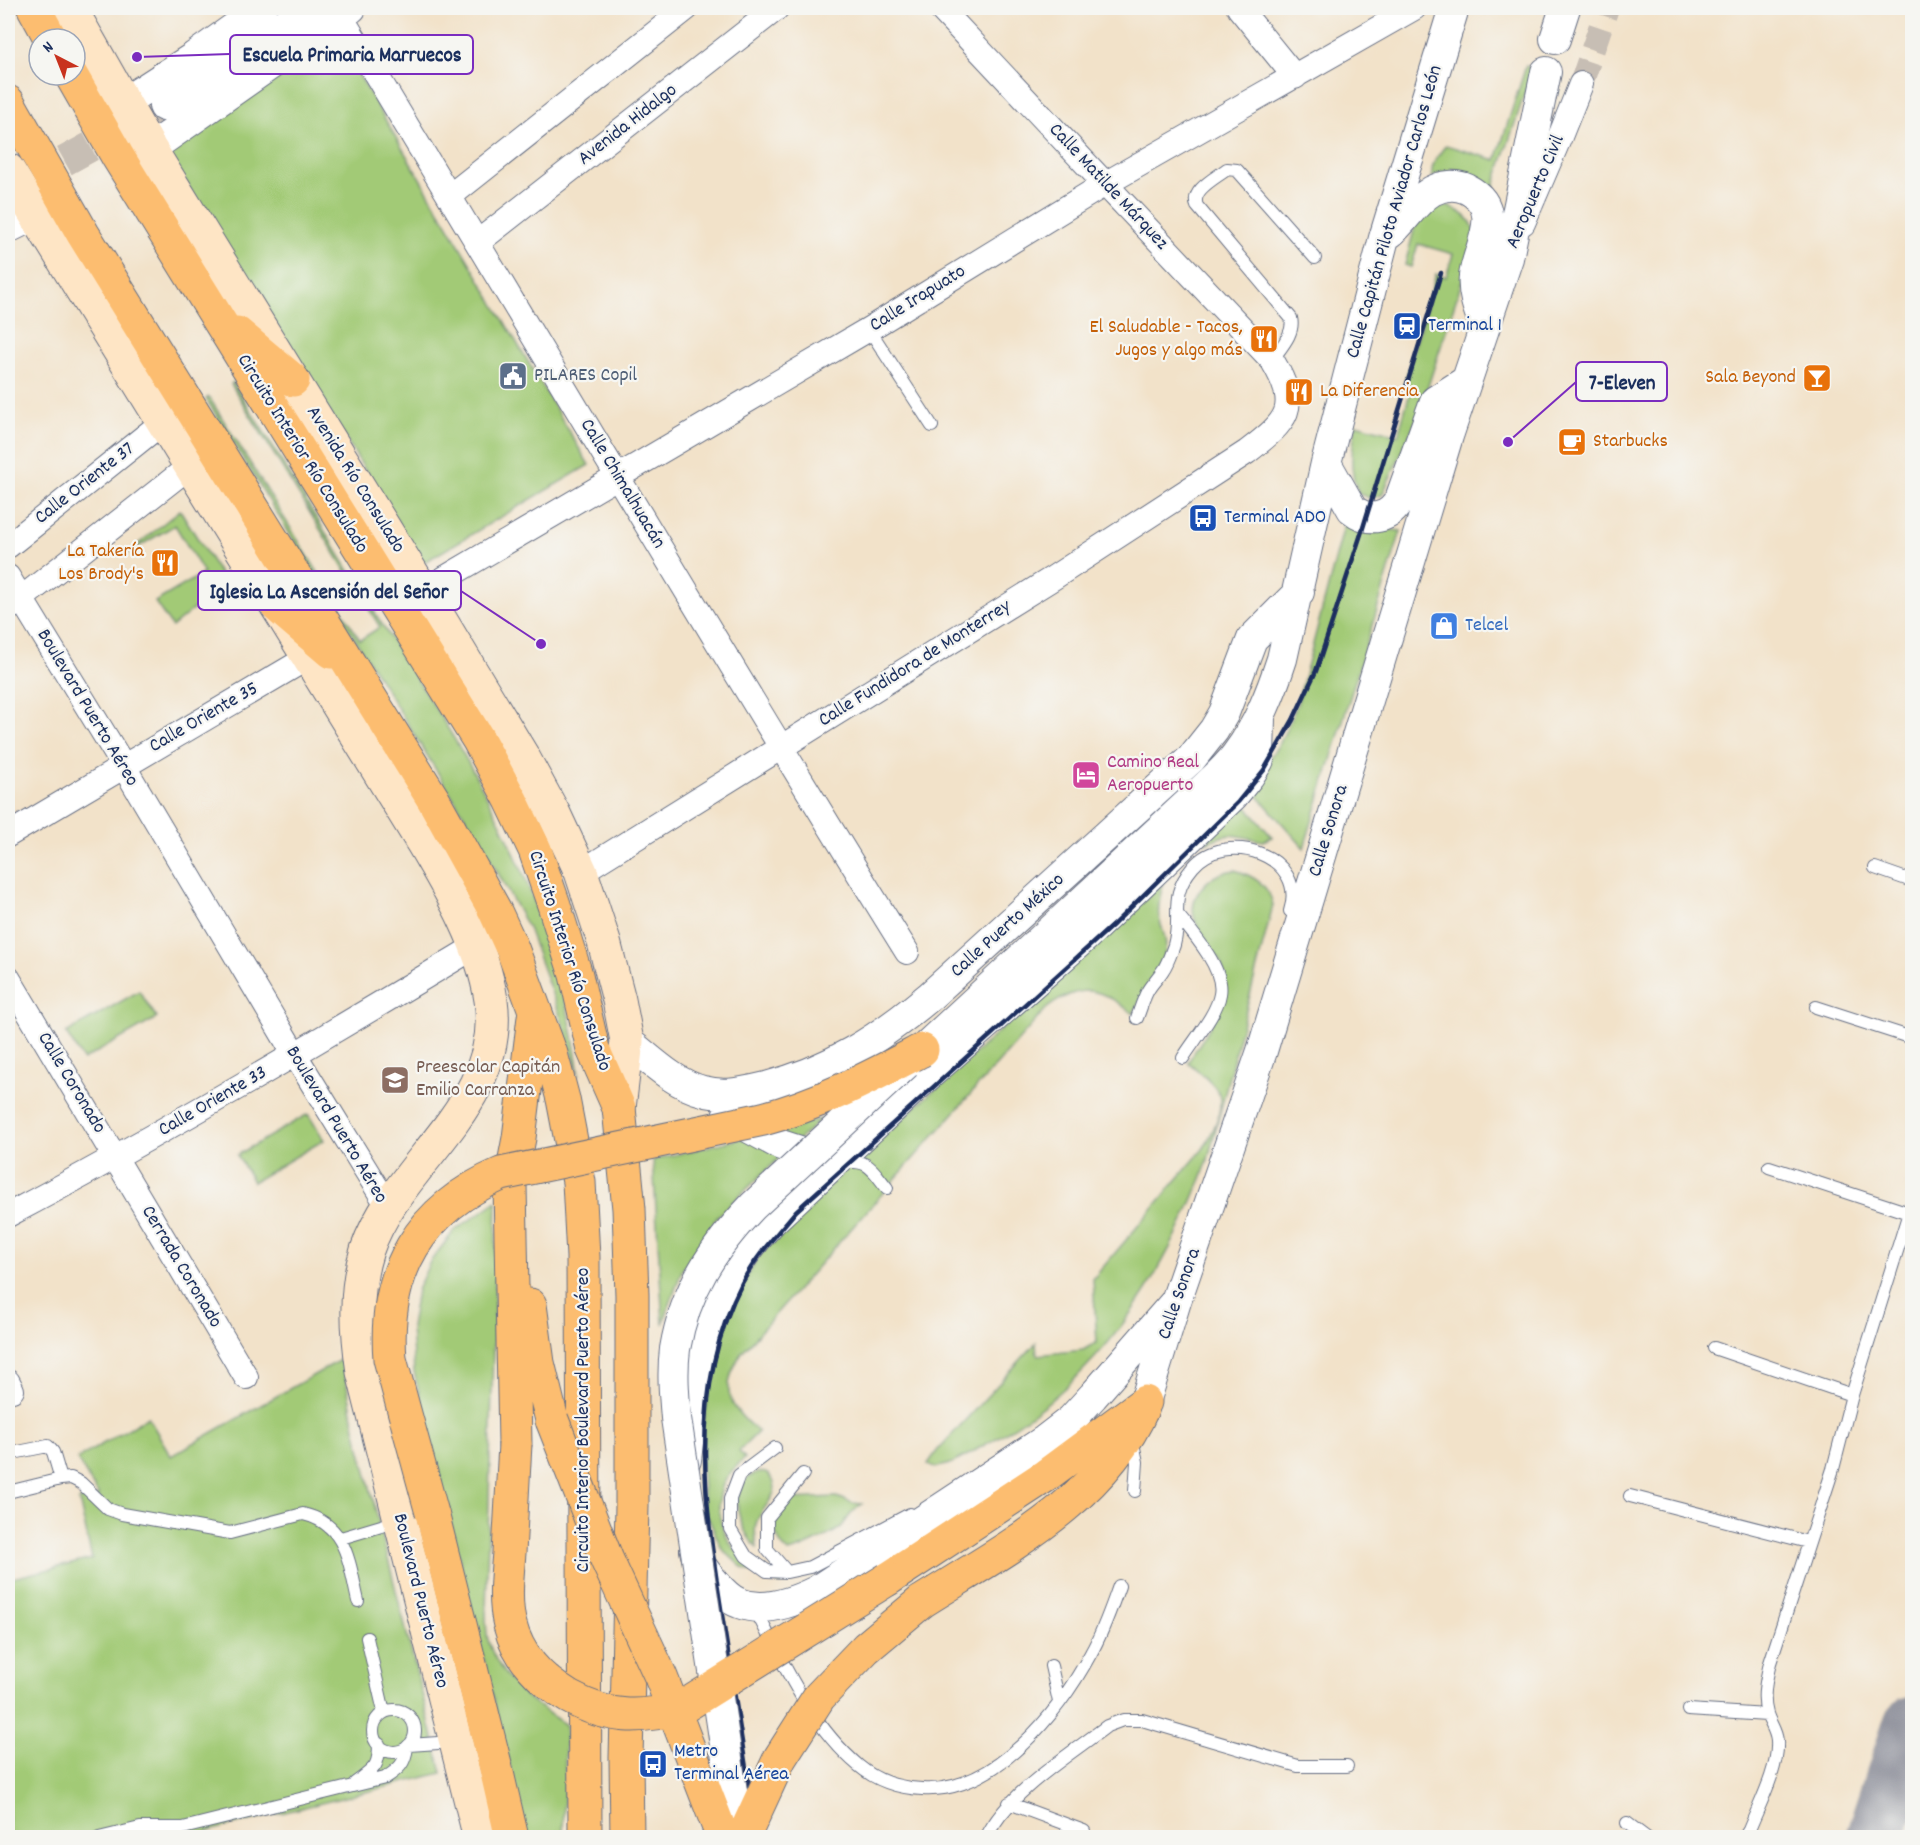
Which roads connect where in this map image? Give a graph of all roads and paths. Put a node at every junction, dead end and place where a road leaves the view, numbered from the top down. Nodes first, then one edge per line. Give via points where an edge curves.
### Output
1 (34, 8) edge
2 (70, 8) edge
3 (307, 8) edge
4 (687, 8) edge
5 (777, 8) edge
6 (940, 8) edge
7 (1239, 8) edge
8 (1414, 8) edge
9 (1454, 8) edge
10 (1565, 8) edge
11 (346, 11) edge
12 (248, 14) edge
13 (44, 27) edge
14 (1555, 39) dead end
15 (1546, 72) dead end
16 (1295, 77) junction
17 (1581, 84) tunnel mouth
18 (78, 87) edge
19 (8, 102) edge
20 (123, 103) junction
21 (164, 106) tunnel mouth
22 (150, 149) junction
23 (9, 184) edge
24 (1105, 184) junction
25 (450, 196) junction
26 (21, 222) edge
27 (1384, 238) junction
28 (478, 242) junction
29 (1315, 258) dead end
30 (1508, 258) junction
31 (216, 315) junction
32 (1484, 324) junction
33 (869, 330) junction
34 (1274, 364) junction
35 (293, 380) junction
36 (1466, 381) junction
37 (163, 422) junction
38 (932, 426) dead end
39 (1247, 452) joint
40 (1326, 463) junction
41 (190, 466) junction
42 (617, 476) junction
43 (8, 546) edge
44 (8, 577) edge
45 (423, 591) junction
46 (1299, 592) junction
47 (14, 604) edge
48 (278, 606) junction
49 (309, 657) junction
50 (354, 671) junction
51 (1260, 717) junction
52 (779, 748) junction
53 (123, 765) junction
54 (8, 835) edge
55 (1178, 866) junction
56 (1875, 868) dead end
57 (581, 872) junction
58 (1912, 881) edge
59 (1177, 914) junction
60 (1287, 922) dead end
61 (476, 946) junction
62 (907, 952) dead end
63 (8, 978) edge
64 (1262, 1006) dead end
65 (1816, 1006) dead end
66 (535, 1009) junction
67 (1137, 1018) dead end
68 (1912, 1038) edge
69 (627, 1041) junction
70 (922, 1050) junction
71 (1262, 1051) junction
72 (295, 1055) junction
73 (1183, 1058) dead end
74 (678, 1081) junction
75 (618, 1108) junction
76 (519, 1138) junction
77 (116, 1158) junction
78 (834, 1162) junction
79 (1769, 1167) dead end
80 (887, 1188) dead end
81 (388, 1206) junction
82 (1911, 1208) edge
83 (8, 1215) edge
84 (1176, 1301) junction
85 (1714, 1348) dead end
86 (246, 1377) dead end
87 (1852, 1395) junction
88 (1145, 1402) junction
89 (1131, 1433) junction
90 (775, 1448) dead end
91 (8, 1454) edge
92 (803, 1474) dead end
93 (62, 1479) junction
94 (968, 1490) junction
95 (1135, 1491) dead end
96 (8, 1492) edge
97 (1630, 1496) dead end
98 (399, 1520) junction
99 (341, 1538) junction
100 (1808, 1542) junction
101 (787, 1572) junction
102 (1119, 1586) dead end
103 (358, 1601) dead end
104 (753, 1606) junction
105 (367, 1638) dead end
106 (1051, 1666) dead end
107 (1059, 1702) junction
108 (1688, 1710) dead end
109 (384, 1713) junction
110 (1767, 1714) junction
111 (456, 1741) junction
112 (378, 1744) junction
113 (408, 1746) junction
114 (1347, 1767) dead end
115 (350, 1788) junction
116 (1009, 1803) junction
117 (1627, 1822) dead end
118 (1084, 1831) dead end
119 (99, 1838) edge
120 (480, 1838) edge
121 (512, 1838) edge
122 (585, 1838) edge
123 (627, 1838) edge
124 (723, 1838) edge
125 (741, 1838) edge
126 (986, 1838) edge
127 (1647, 1838) edge
128 (1744, 1838) edge

1 - 13 highway
2 - 20 main road, Avenida Río Consulado
3 - 21 street
4 - 25 street
5 - 28 street, Avenida Hidalgo
6 - 24 street, Calle Matilde Márquez
7 - 16 street
8 - 16 street, Calle Irapuato
9 - 27 street, Calle Capitán Piloto Aviador Carlos León
10 - 14 street
11 - 22 street
11 - 25 street, Calle Chimalhuacán
12 - 20 street
15 - 30 street, Aeropuerto Civil
16 - 24 street, Calle Irapuato
17 - 30 street, Aeropuerto Civil
18 - 31 highway, Circuito Interior Río Consulado
19 - 50 highway via 83,234
20 - 22 main road, Avenida Río Consulado
22 - 35 main road, Avenida Río Consulado
23 - 26 main road
24 - 33 street, Calle Irapuato
24 - 34 street, Calle Matilde Márquez
25 - 28 street, Calle Chimalhuacán
26 - 37 main road
27 - 32 street via 1432,191 1450,185 1476,195 1483,203 1488,221 1474,275
27 - 40 street, Calle Capitán Piloto Aviador Carlos León
28 - 42 street, Calle Chimalhuacán
29 - 34 lane via 1237,170 1227,169 1196,193 1197,206 1291,318 1291,332
30 - 32 street, Calle Sonora
31 - 35 highway
31 - 75 highway, Circuito Interior Río Consulado via 478,739 511,800 535,850 554,904 593,1049
32 - 36 street, Calle Sonora
33 - 38 lane
33 - 42 street, Calle Irapuato
34 - 39 street, Calle Matilde Márquez via 1288,392 1288,410 1272,433
35 - 45 main road, Avenida Río Consulado
36 - 40 street via 1435,400 1400,499 1389,513 1373,518 1358,514
36 - 71 street, Calle Sonora
37 - 41 main road
37 - 43 street, Calle Oriente 37
39 - 52 street, Calle Fundidora de Monterrey
40 - 46 street, Calle Capitán Piloto Aviador Carlos León
41 - 47 street
41 - 48 main road
42 - 45 street, Calle Irapuato
42 - 52 street, Calle Chimalhuacán
44 - 47 street, Boulevard Puerto Aéreo
45 - 57 main road, Avenida Río Consulado via 523,757
46 - 51 street, Calle Capitán Piloto Aviador Carlos León via 1273,688
46 - 74 street, Calle Puerto México via 1252,639 1224,713 1191,759 909,1014 839,1060 781,1083 732,1094 703,1091
47 - 53 street, Boulevard Puerto Aéreo
48 - 49 main road
48 - 50 highway
49 - 53 street, Calle Oriente 35
49 - 61 main road via 448,887
50 - 66 highway via 434,799 483,888
51 - 55 street via 1259,760
51 - 70 street via 1235,757 1219,773
52 - 57 street, Calle Fundidora de Monterrey
52 - 62 street, Calle Chimalhuacán
53 - 54 street, Calle Oriente 35
53 - 72 street, Boulevard Puerto Aéreo
55 - 59 lane
55 - 60 lane via 1238,848 1273,859 1292,884 1293,901
55 - 78 street via 1086,936
56 - 58 lane
57 - 69 main road, Avenida Río Consulado via 604,942
59 - 67 lane via 1170,957 1147,992
59 - 73 lane via 1203,947 1218,975 1221,992
61 - 72 street, Calle Oriente 33
61 - 81 main road via 491,1002 490,1048 483,1069 459,1112
63 - 77 street, Calle Coronado
64 - 71 lane
65 - 68 lane
66 - 76 highway
66 - 122 highway, Circuito Interior Boulevard Puerto Aéreo via 563,1099 579,1182 583,1269
69 - 74 street, Calle Puerto México
69 - 75 main road, Avenida Río Consulado
70 - 121 highway, bridge via 794,1111 501,1174 469,1190 435,1216 406,1256 393,1299 388,1334 390,1359
70 - 125 street, bridge via 731,1229 699,1277 675,1351 676,1418
71 - 84 street, Calle Sonora
72 - 77 street, Calle Oriente 33
72 - 81 street, Boulevard Puerto Aéreo
74 - 78 street via 748,1128 781,1145
75 - 123 highway via 629,1209 632,1295
76 - 88 highway, bridge via 510,1185 515,1444 507,1586 510,1626 541,1677 590,1708 637,1715 683,1707 1045,1476
76 - 124 highway, bridge via 527,1199 530,1315 552,1420 608,1560 661,1677
77 - 83 street, Calle Oriente 33
77 - 86 street, Cerrada Coronado
78 - 80 lane via 867,1164
78 - 104 street via 754,1240 738,1263 715,1308 700,1364 686,1461 696,1554 706,1573 729,1598
79 - 82 lane
81 - 98 main road, Boulevard Puerto Aéreo via 367,1251 357,1322 363,1372
82 - 87 lane
84 - 88 street, Calle Sonora
84 - 94 street via 1071,1420
85 - 87 lane
87 - 100 lane via 1833,1469
88 - 89 highway
89 - 95 lane via 1137,1462
89 - 125 highway, bridge via 1114,1458 1066,1504 1028,1534 921,1602 866,1648 819,1697 780,1758
90 - 101 lane via 739,1474 730,1498 730,1529 746,1556 767,1570
91 - 93 lane via 48,1446
92 - 101 lane via 767,1518 767,1549
93 - 96 lane
93 - 99 lane via 81,1483 108,1509 122,1514 230,1533 303,1514 315,1517
94 - 101 lane via 941,1498 881,1527 810,1567
94 - 104 street via 816,1591 790,1602
97 - 100 lane
98 - 99 lane
98 - 111 main road, Boulevard Puerto Aéreo
99 - 103 lane
100 - 110 lane via 1764,1688
102 - 107 lane via 1092,1652
104 - 107 lane via 799,1692 825,1731 859,1766 881,1781 902,1788 952,1788 976,1779 1022,1744
105 - 109 lane
106 - 107 lane
108 - 110 lane
109 - 112 lane via 374,1727
109 - 113 lane via 400,1711 413,1721 414,1738
110 - 128 lane via 1776,1731 1774,1766
111 - 113 lane
111 - 120 main road, Boulevard Puerto Aéreo
112 - 113 lane via 392,1752
112 - 115 lane via 379,1761
113 - 115 lane via 401,1767 385,1778
114 - 116 lane via 1298,1766 1142,1720 1123,1720 1107,1726
115 - 119 lane via 183,1828 140,1828
116 - 118 lane
116 - 126 lane
117 - 127 lane

